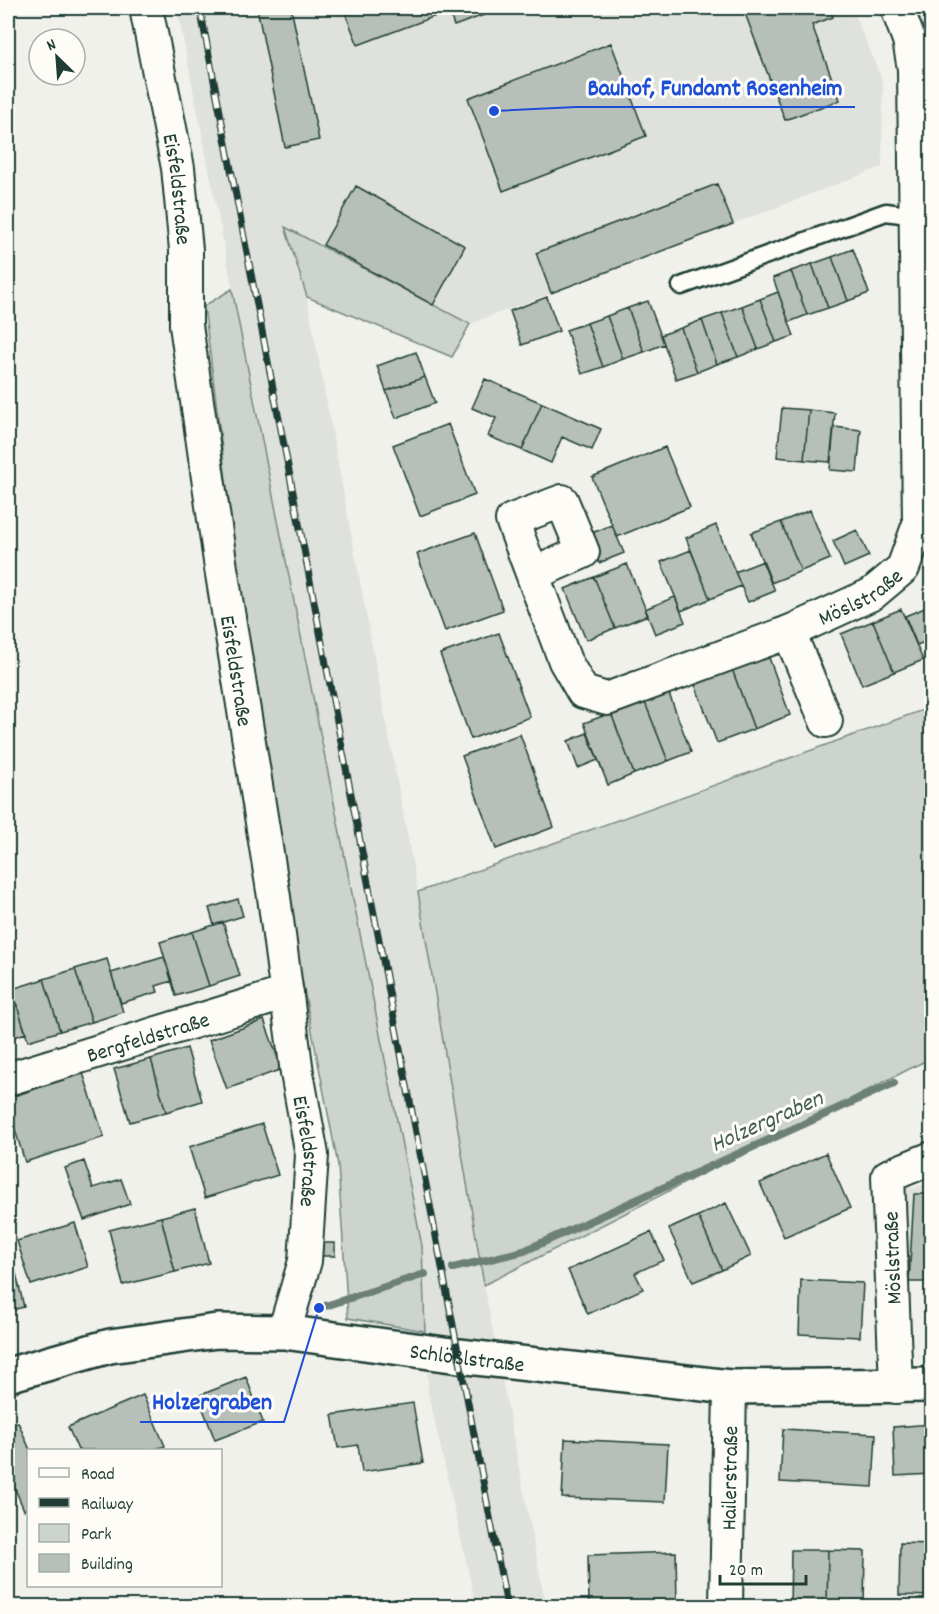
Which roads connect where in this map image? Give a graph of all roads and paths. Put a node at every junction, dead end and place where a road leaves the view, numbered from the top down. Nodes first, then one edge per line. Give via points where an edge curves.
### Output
1 (146, 8) edge
2 (897, 8) edge
3 (915, 216) junction
4 (681, 286) dead end
5 (533, 574) dead end
6 (789, 632) junction
7 (826, 721) dead end
8 (287, 993) junction
9 (8, 1079) edge
10 (932, 1158) edge
11 (284, 1332) junction
12 (8, 1375) edge
13 (932, 1385) edge
14 (730, 1387) junction
15 (896, 1387) junction
16 (726, 1606) edge

1 - 8 street, Eisfeldstraße via 178,168 186,240 186,325
2 - 3 street, Möslstraße via 914,69
3 - 4 lane via 886,212
3 - 6 street, Möslstraße via 919,524 903,568 872,594
5 - 6 street, Möslstraße via 565,661 583,692 607,699
6 - 7 street, Möslstraße
8 - 9 street, Bergfeldstraße
8 - 11 street, Eisfeldstraße via 312,1155 305,1261
10 - 15 street, Möslstraße via 888,1176
11 - 12 street, Schlößlstraße via 217,1331 110,1346
11 - 14 street, Schlößlstraße
13 - 15 street, Schlößlstraße
14 - 15 street, Schlößlstraße
14 - 16 street, Hailerstraße

